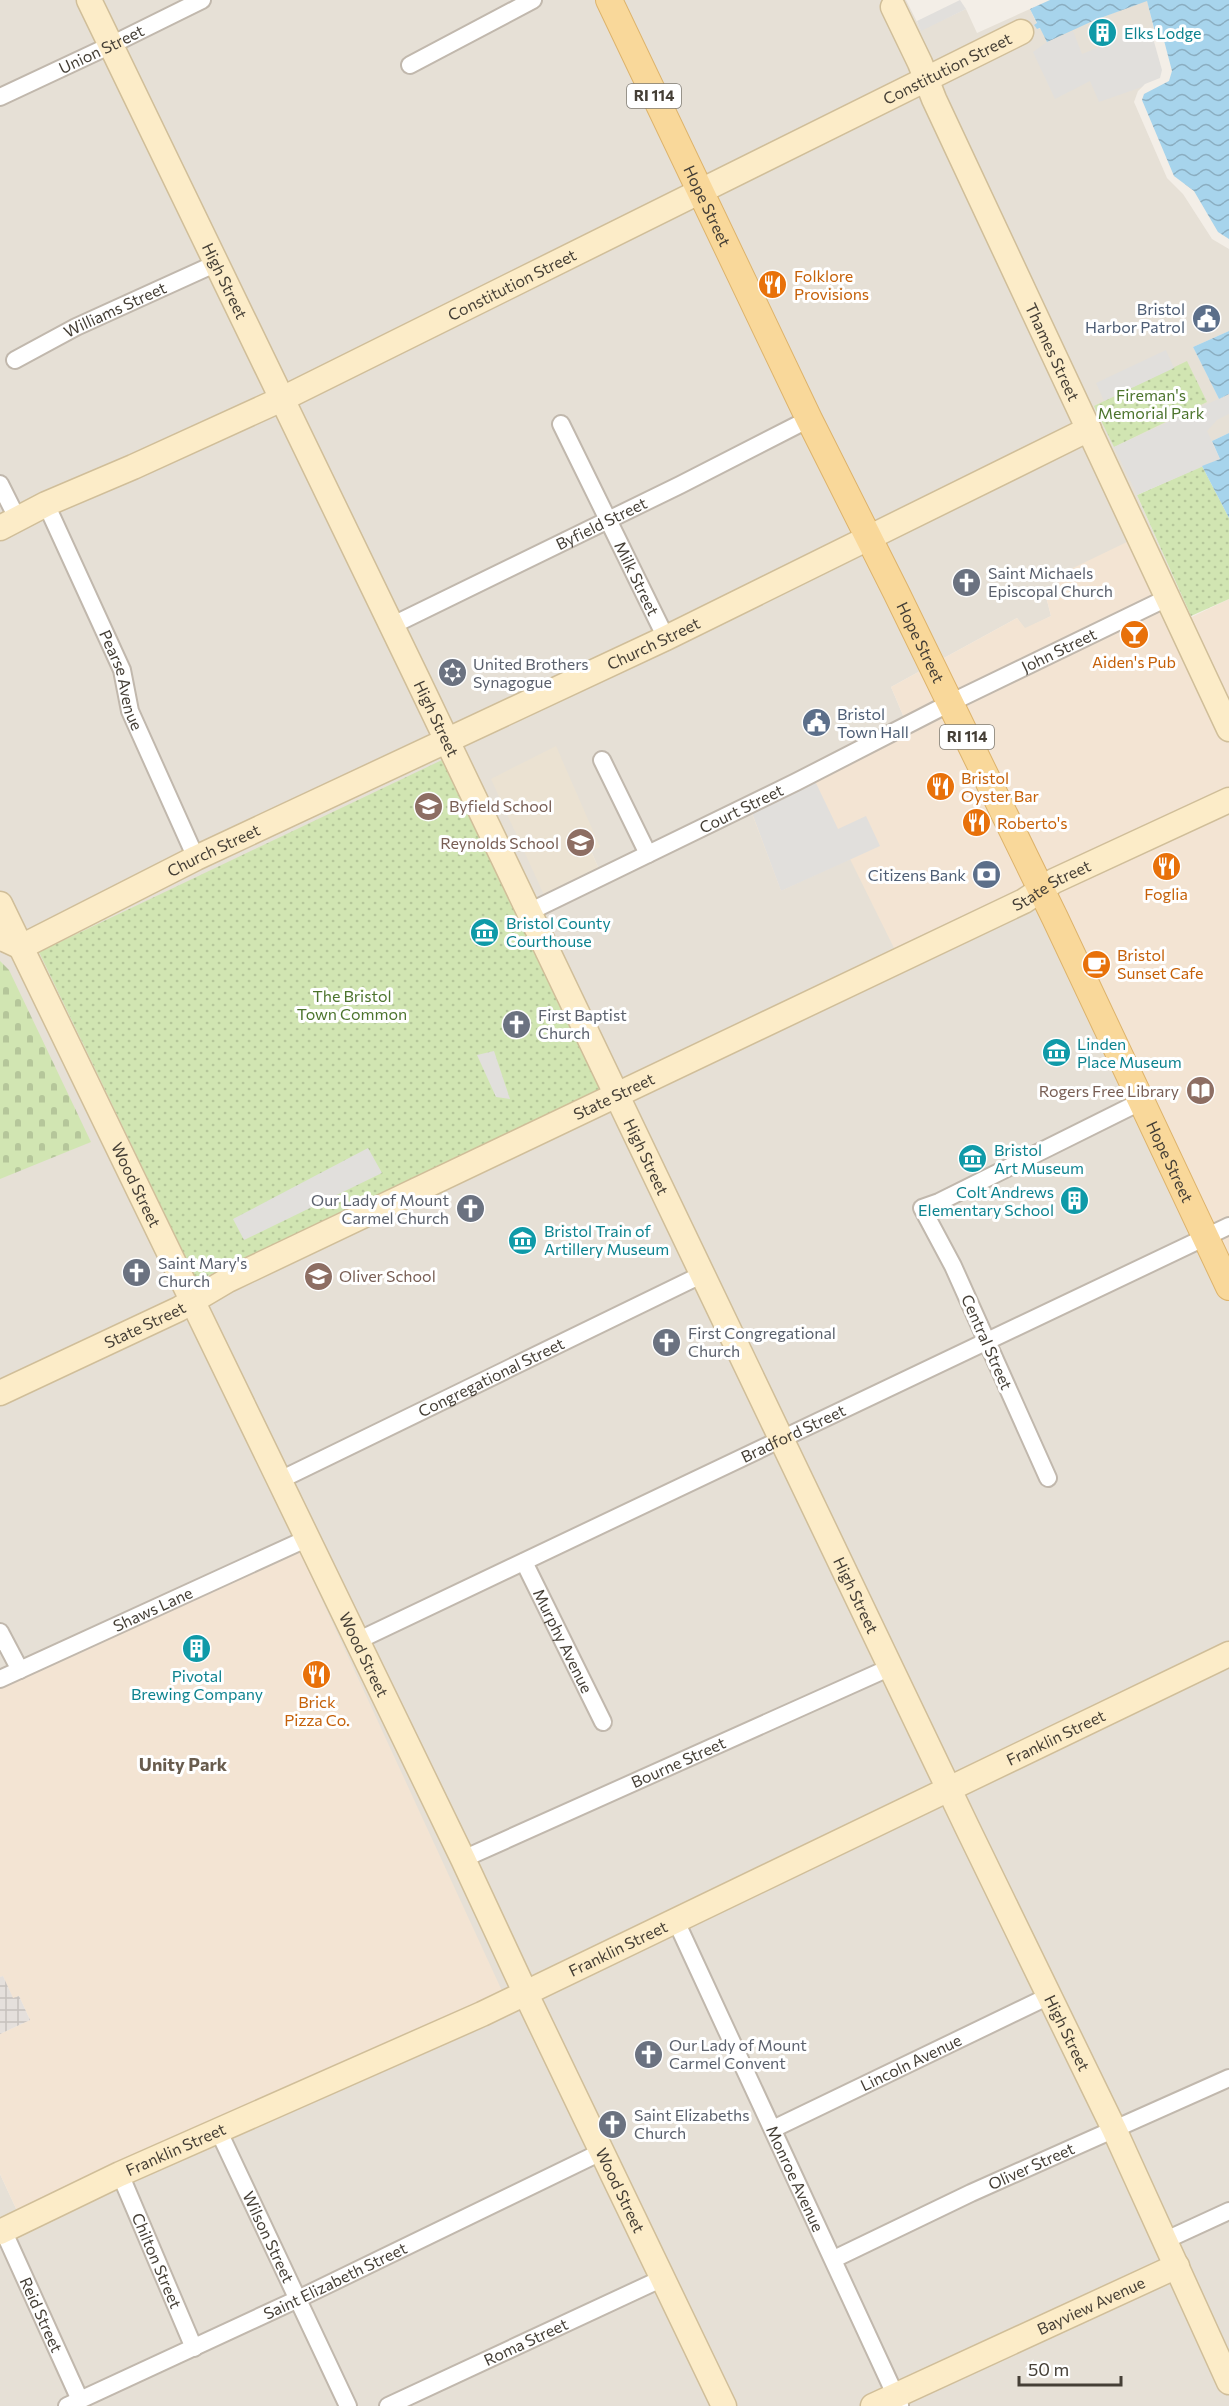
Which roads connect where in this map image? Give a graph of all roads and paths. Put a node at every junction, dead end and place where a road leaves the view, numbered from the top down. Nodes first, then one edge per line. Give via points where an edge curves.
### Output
1 (89, 0) edge
2 (202, 0) edge
3 (533, 0) edge
4 (609, 0) edge
5 (893, 7) dead end
6 (1021, 32) dead end
7 (111, 45) junction
8 (410, 65) dead end
9 (926, 79) junction
10 (0, 97) edge
11 (699, 191) junction
12 (217, 263) junction
13 (15, 360) dead end
14 (282, 399) junction
15 (809, 419) junction
16 (561, 424) dead end
17 (1089, 429) junction
18 (0, 484) edge
19 (46, 504) junction
20 (606, 520) junction
21 (8, 523) edge
22 (868, 538) junction
23 (1167, 598) junction
24 (391, 626) junction
25 (666, 638) junction
26 (950, 703) junction
27 (1229, 729) edge
28 (447, 742) junction
29 (602, 760) dead end
30 (1229, 800) edge
31 (648, 854) junction
32 (196, 858) junction
33 (1039, 889) junction
34 (0, 906) edge
35 (529, 912) junction
36 (11, 942) edge
37 (617, 1096) junction
38 (1140, 1102) junction
39 (1229, 1226) edge
40 (1205, 1236) junction
41 (703, 1274) junction
42 (1229, 1287) edge
43 (192, 1302) junction
44 (987, 1341) junction
45 (0, 1393) edge
46 (781, 1438) junction
47 (1048, 1478) dead end
48 (278, 1481) junction
49 (306, 1539) junction
50 (524, 1562) junction
51 (0, 1632) edge
52 (357, 1641) junction
53 (1229, 1654) edge
54 (891, 1667) junction
55 (20, 1670) junction
56 (0, 1679) edge
57 (603, 1722) dead end
58 (950, 1790) junction
59 (463, 1859) junction
60 (675, 1919) junction
61 (525, 1992) junction
62 (1049, 1996) junction
63 (1229, 2078) edge
64 (772, 2129) junction
65 (1114, 2129) junction
66 (219, 2132) junction
67 (601, 2152) junction
68 (120, 2174) junction
69 (1229, 2211) edge
70 (2, 2231) edge
71 (1166, 2240) junction
72 (834, 2259) junction
73 (1177, 2266) junction
74 (663, 2278) junction
75 (298, 2299) junction
76 (194, 2348) junction
77 (1229, 2382) edge
78 (898, 2401) edge
79 (74, 2403) edge
80 (348, 2406) edge
81 (388, 2406) edge
82 (724, 2406) edge
83 (873, 2406) edge

1 - 7 street, High Street
2 - 7 street, Union Street
3 - 8 street
4 - 11 main road, Hope Street / RI 114
5 - 9 street, Thames Street
6 - 9 street, Constitution Street
7 - 10 street, Union Street
7 - 12 street, High Street
9 - 11 street, Constitution Street
9 - 17 street, Thames Street
11 - 14 street, Constitution Street
11 - 15 main road, Hope Street / RI 114
12 - 13 street, Williams Street via 76,327
12 - 14 street, High Street
14 - 19 street, Constitution Street
14 - 24 street, High Street
15 - 20 street, Byfield Street
15 - 22 main road, Hope Street / RI 114
16 - 20 street, Milk Street
17 - 22 street, Church Street
17 - 23 street, Thames Street
18 - 21 street
19 - 21 street, Constitution Street
19 - 32 street, Pearse Avenue via 122,670 130,711
20 - 24 street, Byfield Street
20 - 25 street, Milk Street
22 - 25 street, Church Street
22 - 26 main road, Hope Street / RI 114
23 - 26 street, John Street
23 - 27 street, Thames Street
24 - 28 street, High Street
25 - 28 street, Church Street
26 - 31 street, Court Street
26 - 33 main road, Hope Street / RI 114
28 - 32 street, Church Street
28 - 35 street, High Street
29 - 31 street
30 - 33 street, State Street
31 - 35 street, Court Street
32 - 36 street, Church Street
33 - 37 street, State Street via 1024,901
33 - 38 main road, Hope Street / RI 114
34 - 36 street, Wood Street
35 - 37 street, High Street
36 - 43 street, Wood Street
37 - 41 street, High Street
37 - 43 street, State Street via 228,1280
38 - 40 main road, Hope Street / RI 114
38 - 44 street, Central Street via 922,1208
39 - 40 street, Bradford Street
40 - 42 main road, Hope Street / RI 114
40 - 44 street, Bradford Street
41 - 46 street, High Street
41 - 48 street, Congregational Street
43 - 45 street, State Street
43 - 48 street, Wood Street
44 - 46 street, Bradford Street
44 - 47 street, Central Street
46 - 50 street, Bradford Street
46 - 54 street, High Street
48 - 49 street, Wood Street
49 - 52 street, Wood Street
49 - 55 street, Shaws Lane
50 - 52 street, Bradford Street
50 - 57 street, Murphy Avenue
51 - 55 street
52 - 59 street, Wood Street
53 - 58 street, Franklin Street
54 - 58 street, High Street
54 - 59 street, Bourne Street
55 - 56 street, Shaws Lane
58 - 60 street, Franklin Street
58 - 62 street, High Street
59 - 61 street, Wood Street
60 - 61 street, Franklin Street
60 - 64 street, Monroe Avenue
61 - 66 street, Franklin Street
61 - 67 street, Wood Street
62 - 64 street, Lincoln Avenue
62 - 65 street, High Street
63 - 65 street, Oliver Street
64 - 72 street, Monroe Avenue
65 - 71 street, High Street
65 - 72 street, Oliver Street
66 - 68 street, Franklin Street
66 - 75 street, Wilson Street
67 - 74 street, Wood Street
67 - 75 street, Saint Elizabeth Street
68 - 70 street, Franklin Street
68 - 76 street, Chilton Street
69 - 71 street
70 - 79 street, Reid Street
71 - 73 street, High Street
72 - 78 street, Monroe Avenue
73 - 77 street, High Street
73 - 78 street, Bayview Avenue
74 - 81 street, Roma Street
74 - 82 street, Wood Street
75 - 76 street, Saint Elizabeth Street
75 - 80 street, Wilson Street
76 - 79 street, Saint Elizabeth Street
78 - 83 street, Bayview Avenue

